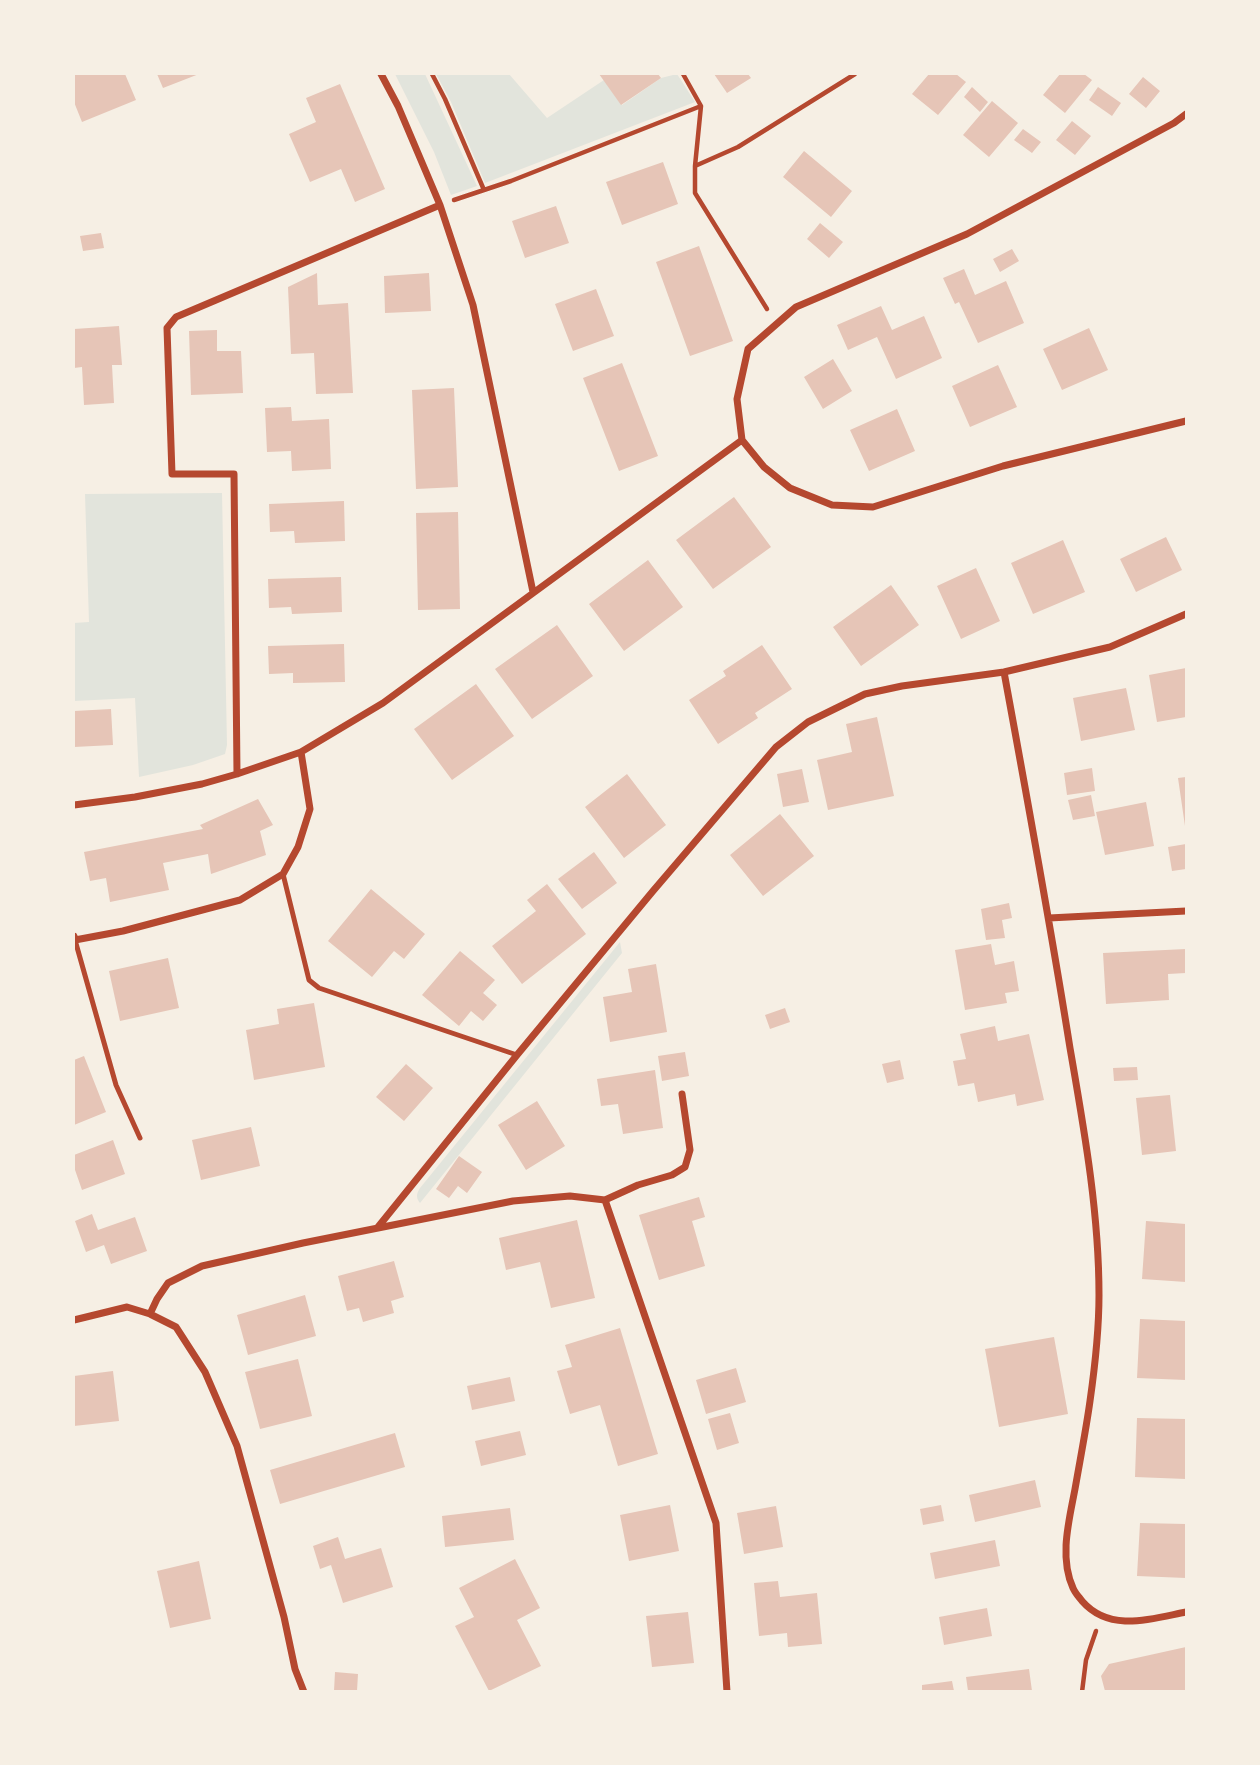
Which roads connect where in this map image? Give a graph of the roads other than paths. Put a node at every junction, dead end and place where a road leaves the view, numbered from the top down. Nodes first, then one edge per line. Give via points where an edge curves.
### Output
1 (380, 74) edge
2 (1186, 114) edge
3 (440, 205) junction
4 (1186, 421) edge
5 (742, 440) junction
6 (533, 592) junction
7 (1186, 614) edge
8 (1004, 672) junction
9 (300, 751) junction
10 (237, 774) junction
11 (74, 805) edge
12 (283, 874) junction
13 (1186, 911) edge
14 (1049, 918) junction
15 (74, 938) edge
16 (517, 1055) junction
17 (682, 1094) dead end
18 (140, 1138) dead end
19 (605, 1200) junction
20 (378, 1227) junction
21 (150, 1314) junction
22 (74, 1320) edge
23 (1186, 1612) edge
24 (304, 1692) edge
25 (727, 1692) edge

1 - 3 street
2 - 5 street via 967,234 796,307 748,349 737,400
3 - 6 street via 473,305
3 - 10 street via 176,317 167,328 172,474 234,474
4 - 5 street via 1003,466 873,507 832,505 790,488 764,467
5 - 6 street
6 - 9 street via 383,703
7 - 8 street via 1110,647
8 - 14 street
8 - 16 street via 865,695 808,722 775,747
9 - 10 street
9 - 12 street via 310,809
10 - 11 street via 135,797
12 - 15 street via 240,900 123,931
12 - 16 lane via 309,980 319,988
13 - 14 street
14 - 23 street via 1098,1245 1097,1342 1068,1531 1068,1575 1074,1592 1100,1616 1134,1622
15 - 18 lane via 116,1085
16 - 20 street
17 - 19 street via 690,1150 685,1167
19 - 20 street via 570,1196 513,1200
19 - 25 street via 716,1523
20 - 21 street via 202,1266 168,1283
21 - 22 street via 127,1307
21 - 24 street via 176,1327 205,1372 237,1446

